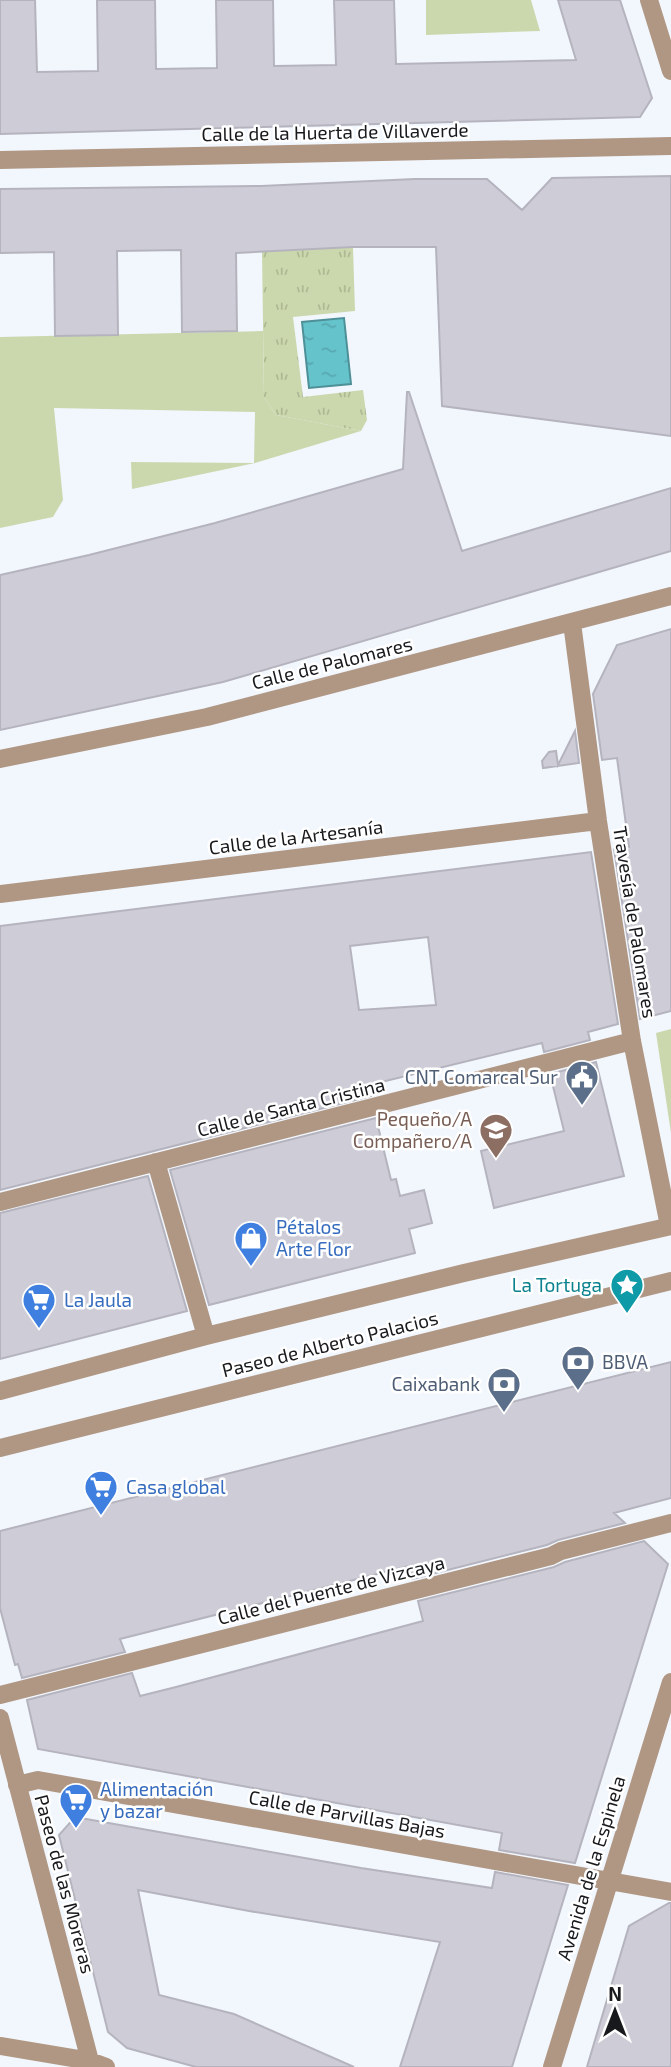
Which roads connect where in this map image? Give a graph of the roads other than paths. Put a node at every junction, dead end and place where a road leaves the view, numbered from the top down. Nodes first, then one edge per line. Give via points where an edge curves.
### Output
1 (649, 0) edge
2 (671, 71) edge
3 (671, 146) edge
4 (0, 160) edge
5 (671, 596) edge
6 (572, 623) junction
7 (0, 759) edge
8 (598, 821) junction
9 (0, 894) edge
10 (632, 1041) junction
11 (156, 1162) junction
12 (0, 1202) edge
13 (670, 1226) edge
14 (671, 1282) edge
15 (206, 1336) junction
16 (0, 1391) edge
17 (0, 1448) edge
18 (671, 1523) edge
19 (671, 1682) edge
20 (0, 1695) edge
21 (0, 1718) edge
22 (17, 1785) junction
23 (608, 1881) junction
24 (671, 1892) edge
25 (0, 2046) edge
26 (98, 2064) edge
27 (552, 2067) edge

1 - 2 street
3 - 4 street, Calle de la Huerta de Villaverde
5 - 6 street, Calle de Palomares
6 - 7 street, Calle de Palomares via 206,717
6 - 8 street, Travesía de Palomares
8 - 9 street, Calle de la Artesanía
8 - 10 street, Travesía de Palomares
10 - 11 street, Calle de Santa Cristina
10 - 13 street, Travesía de Palomares
11 - 12 street, Calle de Santa Cristina
11 - 15 street
13 - 15 street, Paseo de Alberto Palacios
14 - 17 street, Paseo de Alberto Palacios
15 - 16 street, Paseo de Alberto Palacios
18 - 20 street, Calle del Puente de Vizcaya
19 - 23 street, Avenida de la Espinela
21 - 22 street, Paseo de las Moreras
22 - 23 street, Calle de Parvillas Bajas via 38,1780
22 - 26 street, Paseo de las Moreras
23 - 24 street, Calle de Parvillas Bajas
23 - 27 street, Avenida de la Espinela
25 - 26 street

